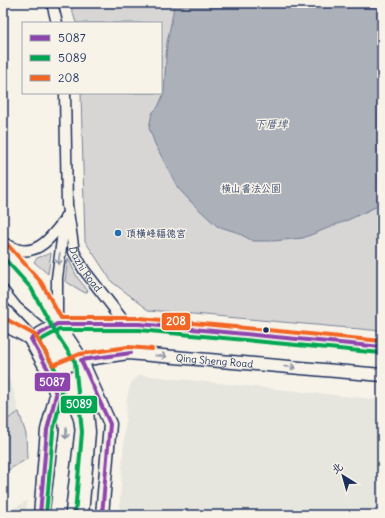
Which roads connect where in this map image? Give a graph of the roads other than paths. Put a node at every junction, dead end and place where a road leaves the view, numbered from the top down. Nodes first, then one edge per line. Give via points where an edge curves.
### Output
1 (52, 3) edge
2 (57, 22) edge
3 (65, 94) edge
4 (67, 205) junction
5 (64, 221) junction
6 (3, 243) edge
7 (3, 248) edge
8 (3, 269) edge
9 (3, 310) edge
10 (3, 324) edge
11 (57, 324) junction
12 (126, 324) junction
13 (31, 340) junction
14 (382, 347) edge
15 (81, 360) junction
16 (50, 373) junction
17 (382, 375) edge
18 (56, 395) junction
19 (40, 515) edge
20 (57, 515) edge
21 (81, 515) edge
22 (102, 515) edge

1 - 2 street
3 - 4 street, Dazhi Road
4 - 5 street, Dazhi Road
4 - 12 street, Dazhi Road via 70,232 77,257 102,295
5 - 6 street, Dazhi Road via 52,238 38,247 21,251
5 -> 11 street, Dazhi Road via 57,278
7 - 11 street via 36,285
8 - 11 main road via 26,298
9 - 13 main road
10 - 13 street
11 - 12 street
11 - 13 street
11 - 15 main road
12 - 14 street
13 - 16 main road
15 - 16 street, Qing Sheng Road
15 -> 17 street, Qing Sheng Road via 128,353
15 - 21 main road via 88,432
15 - 22 street via 110,424
16 - 18 main road
18 - 19 street via 47,430
18 -> 20 main road via 67,430

